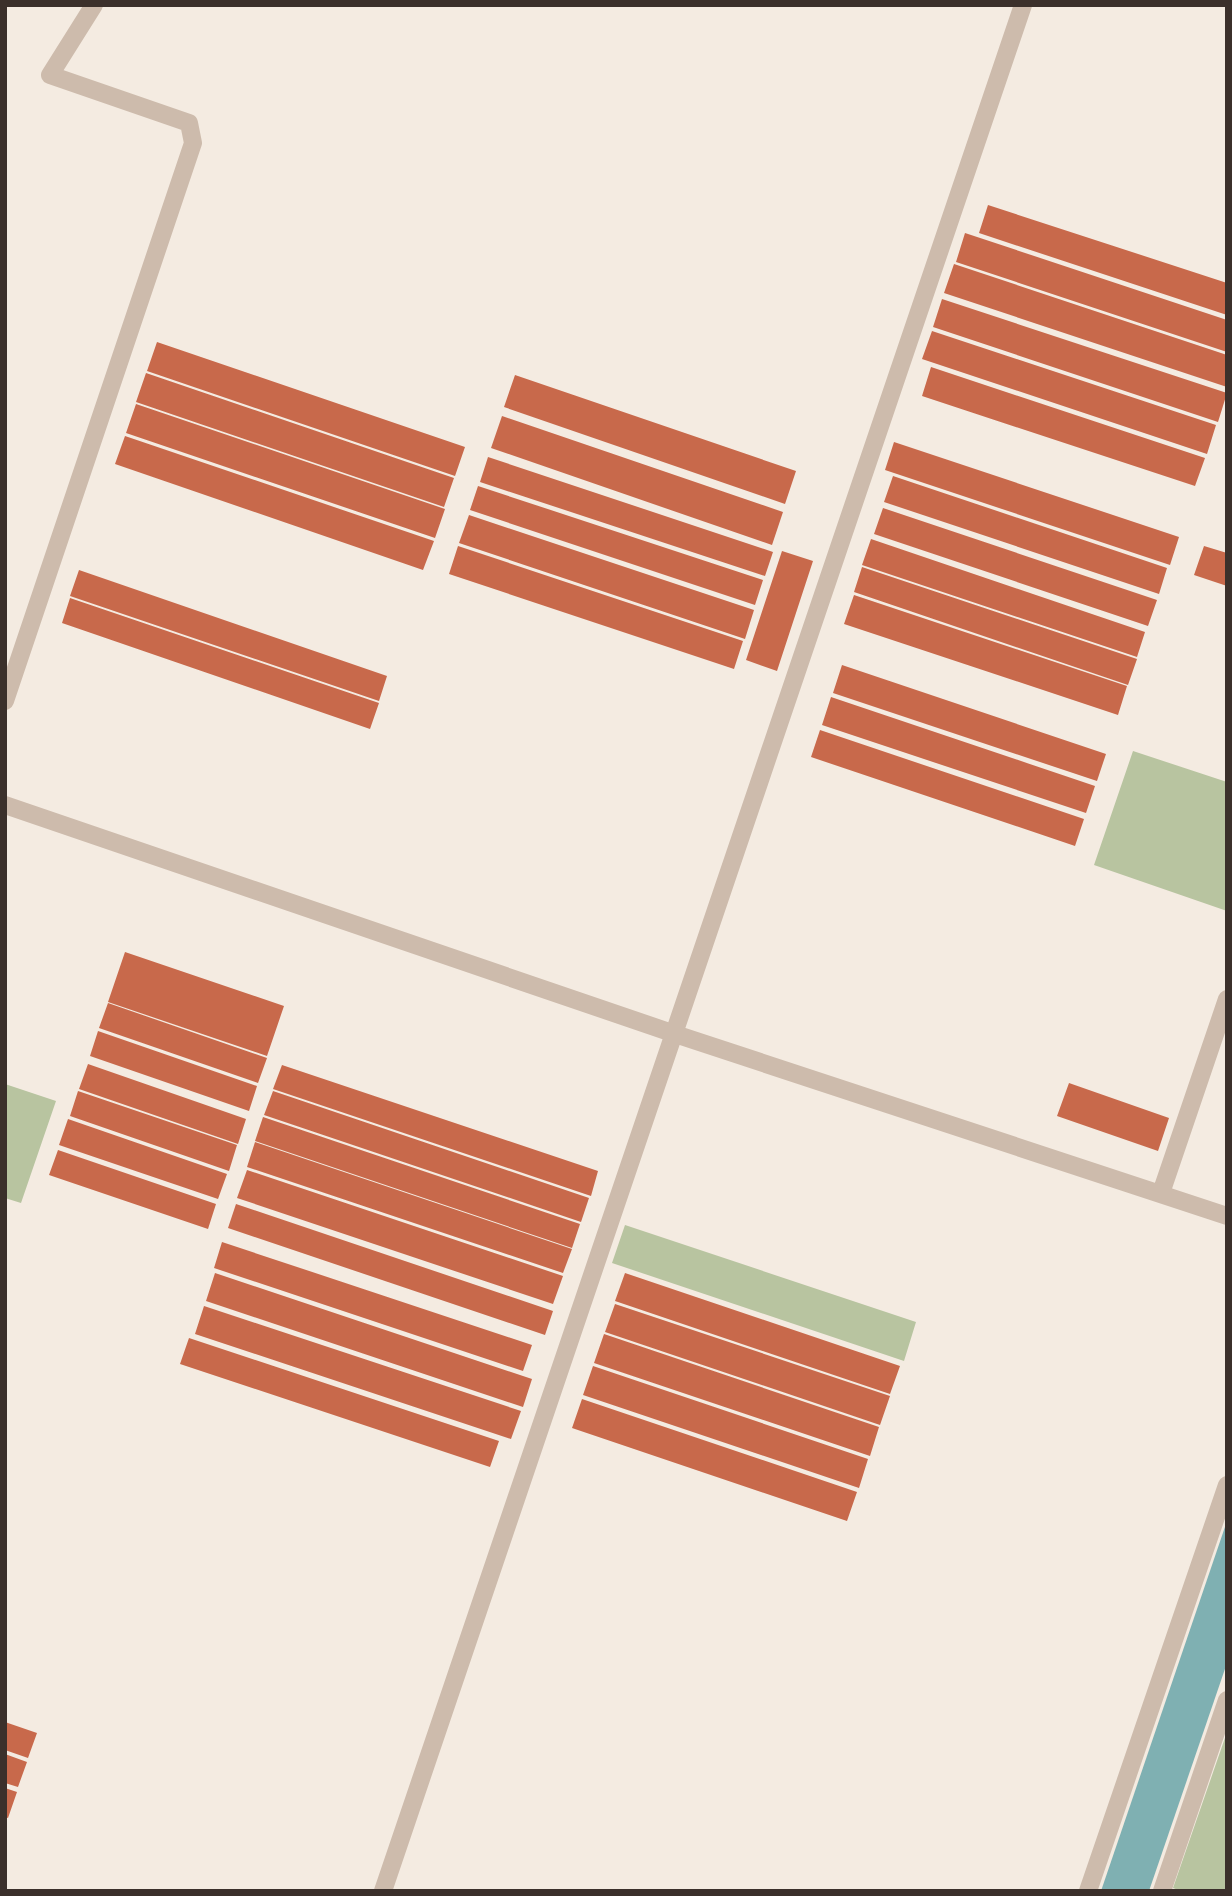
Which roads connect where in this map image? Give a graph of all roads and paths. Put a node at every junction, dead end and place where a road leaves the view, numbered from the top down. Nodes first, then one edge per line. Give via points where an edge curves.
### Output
1 (94, 5) edge
2 (1023, 5) edge
3 (5, 701) edge
4 (5, 805) edge
5 (1227, 999) edge
6 (675, 1034) junction
7 (1161, 1193) junction
8 (1227, 1216) edge
9 (1227, 1485) edge
10 (1227, 1700) edge
11 (383, 1891) edge
12 (1088, 1891) edge
13 (1162, 1891) edge

1 - 3 street via 50,75 189,123 193,143
2 - 6 street
4 - 6 street
5 - 7 street
6 - 7 street
6 - 11 street
7 - 8 street
9 - 12 street
10 - 13 street

